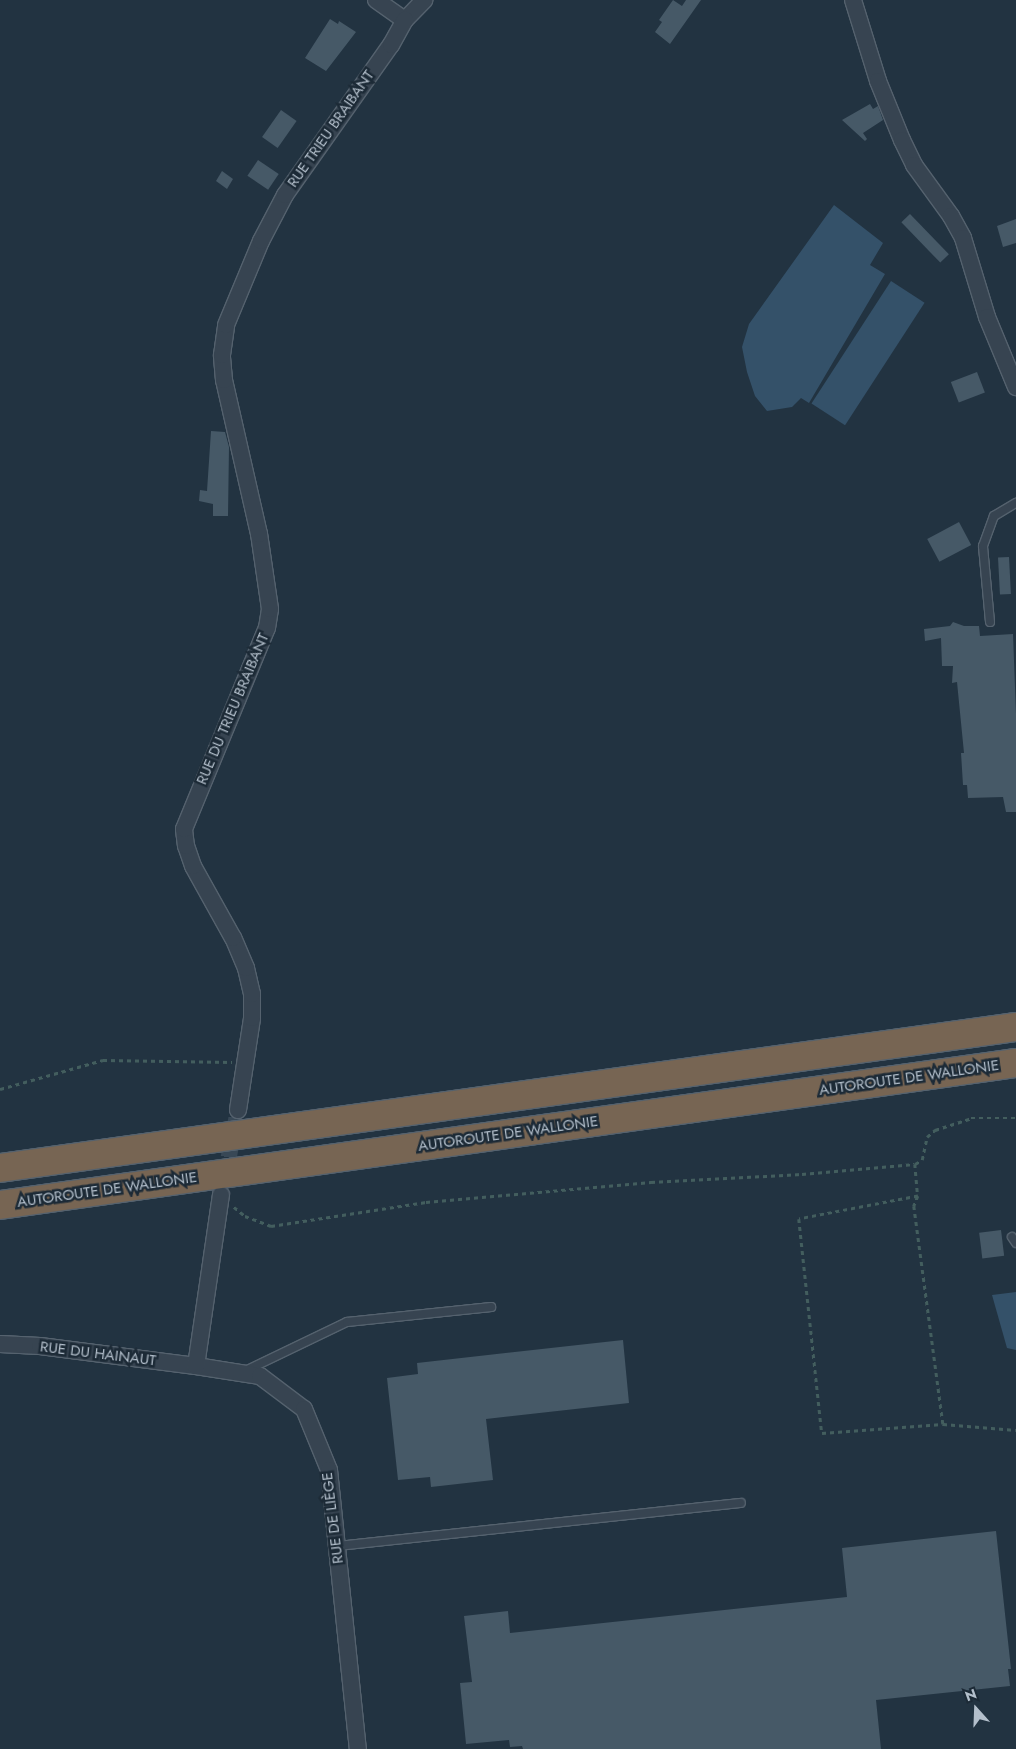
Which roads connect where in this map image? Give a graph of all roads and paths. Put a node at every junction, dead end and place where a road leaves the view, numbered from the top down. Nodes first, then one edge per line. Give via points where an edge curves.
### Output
1 (376, 0) edge
2 (424, 0) edge
3 (853, 0) edge
4 (405, 20) junction
5 (261, 241) joint
6 (1016, 387) edge
7 (1016, 503) edge
8 (990, 622) dead end
9 (1016, 1027) edge
10 (244, 1062) junction
11 (1016, 1063) edge
12 (0, 1088) edge
13 (238, 1110) tunnel mouth
14 (1016, 1118) edge
15 (915, 1164) junction
16 (0, 1168) edge
17 (918, 1196) junction
18 (221, 1199) joint
19 (0, 1205) edge
20 (491, 1307) dead end
21 (0, 1344) edge
22 (196, 1366) junction
23 (241, 1373) junction
24 (943, 1424) junction
25 (1016, 1430) edge
26 (741, 1503) dead end
27 (336, 1546) junction
28 (358, 1749) edge

1 - 4 street
2 - 4 street, RUE TRIEU BRAIBANT
3 - 6 street via 876,73 914,166 963,238 987,318
4 - 5 street, RUE TRIEU BRAIBANT via 391,45 285,194
5 - 10 street, RUE DU TRIEU BRAIBANT via 226,325 222,356 224,380 259,534 270,609 267,628 184,829 193,866 246,968 252,994 252,1018
7 - 8 lane via 994,516 983,546
9 - 16 highway
10 - 12 path via 103,1060
10 - 13 street, RUE DU TRIEU BRAIBANT
11 - 19 highway, AUTOROUTE DE WALLONIE
14 - 15 path via 971,1118 935,1130 927,1137 922,1160
15 - 17 path
15 - 18 path via 651,1182 426,1202 271,1226 245,1216
17 - 24 path via 914,1206
17 - 24 path via 799,1219 822,1433
18 - 22 street
20 - 23 lane via 347,1322
21 - 22 street, RUE DU HAINAUT
22 - 23 street, RUE DE LIÈGE
23 - 27 street, RUE DE LIÈGE via 260,1376 304,1410 329,1470
24 - 25 path
26 - 27 lane
27 - 28 street, RUE DE LIÈGE

